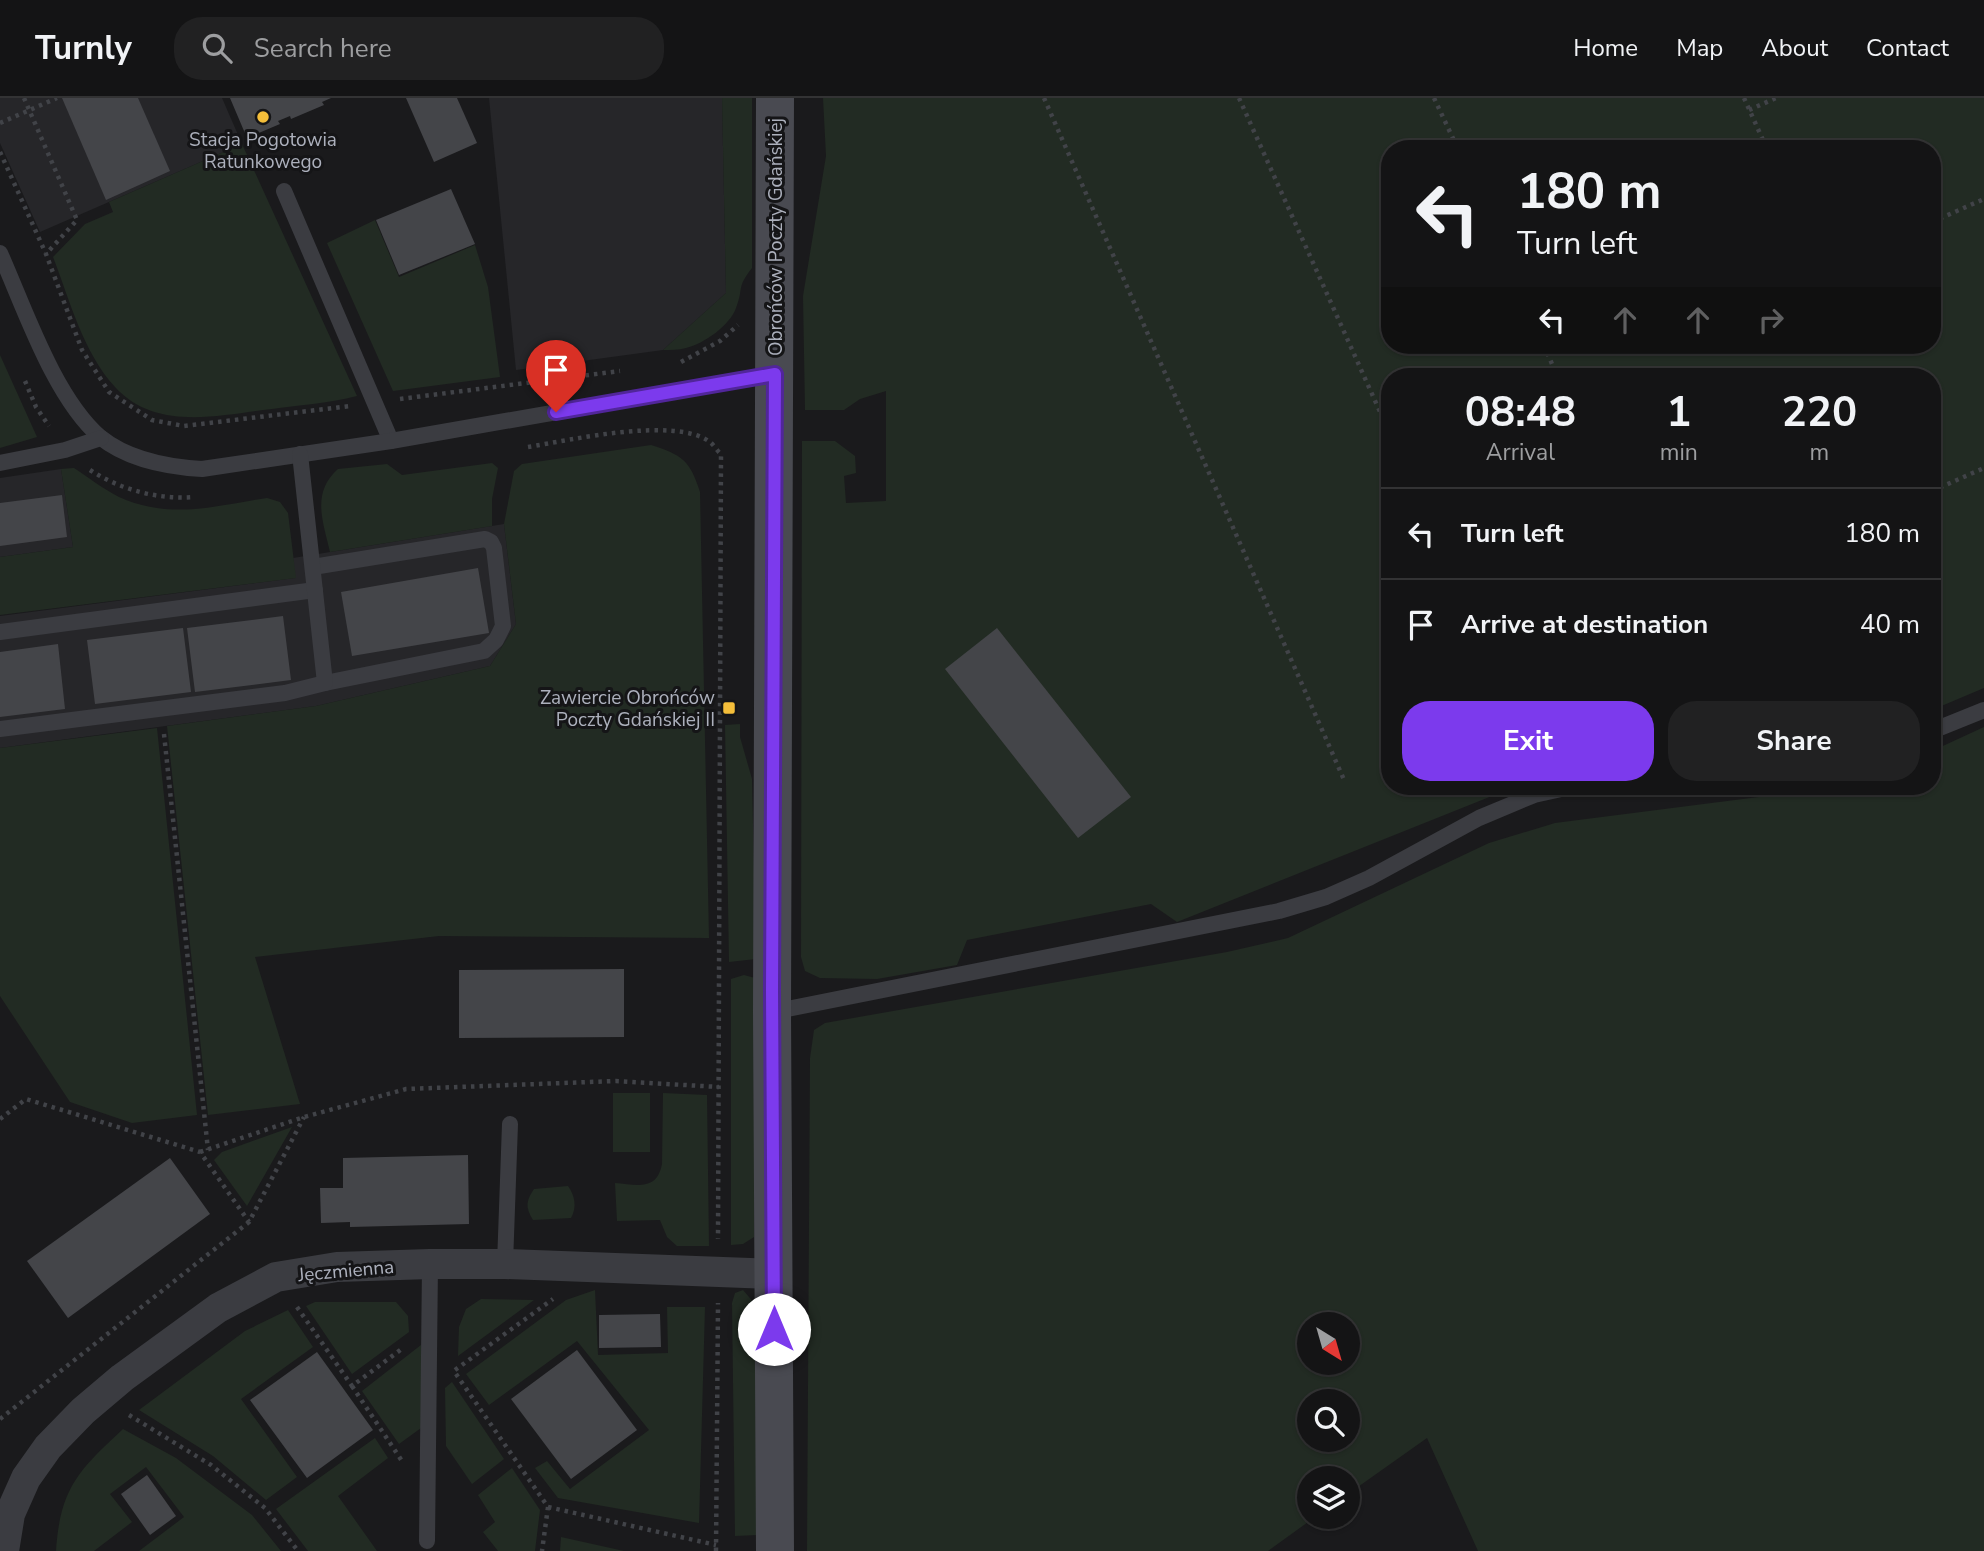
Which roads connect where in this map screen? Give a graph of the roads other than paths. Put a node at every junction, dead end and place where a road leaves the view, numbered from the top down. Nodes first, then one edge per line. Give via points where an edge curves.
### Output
1 (775, 98) edge
2 (284, 191) dead end
3 (0, 253) edge
4 (775, 374) junction
5 (102, 438) junction
6 (391, 441) junction
7 (300, 454) junction
8 (0, 463) edge
9 (313, 567) junction
10 (315, 590) junction
11 (0, 632) edge
12 (326, 683) junction
13 (1984, 710) edge
14 (1941, 727) edge
15 (0, 729) edge
16 (1542, 795) edge
17 (772, 1012) junction
18 (510, 1124) dead end
19 (505, 1264) junction
20 (430, 1265) junction
21 (774, 1274) junction
22 (427, 1541) dead end
23 (4, 1551) edge
24 (775, 1551) edge

1 - 4 street, Obrońców Poczty Gdańskiej
2 - 6 lane
3 - 5 lane via 58,384 77,414
4 - 6 lane
4 - 17 street, Obrońców Poczty Gdańskiej
5 - 7 lane via 124,451 175,467 202,469
5 - 8 lane
6 - 7 lane
7 - 9 lane
9 - 10 lane
9 - 12 lane via 485,539 494,548 504,618 500,634 484,651
10 - 11 lane
10 - 12 lane
12 - 15 lane via 285,694
13 - 14 lane
16 - 17 lane via 1479,818 1326,897 1279,911
17 - 21 street, Obrońców Poczty Gdańskiej
18 - 19 lane
19 - 20 street, Jęczmienna
19 - 21 street, Jęczmienna
20 - 22 lane
20 - 23 street, Jęczmienna via 337,1267 276,1277 218,1308 122,1377 48,1447 26,1478 10,1514
21 - 24 street, Obrońców Poczty Gdańskiej

